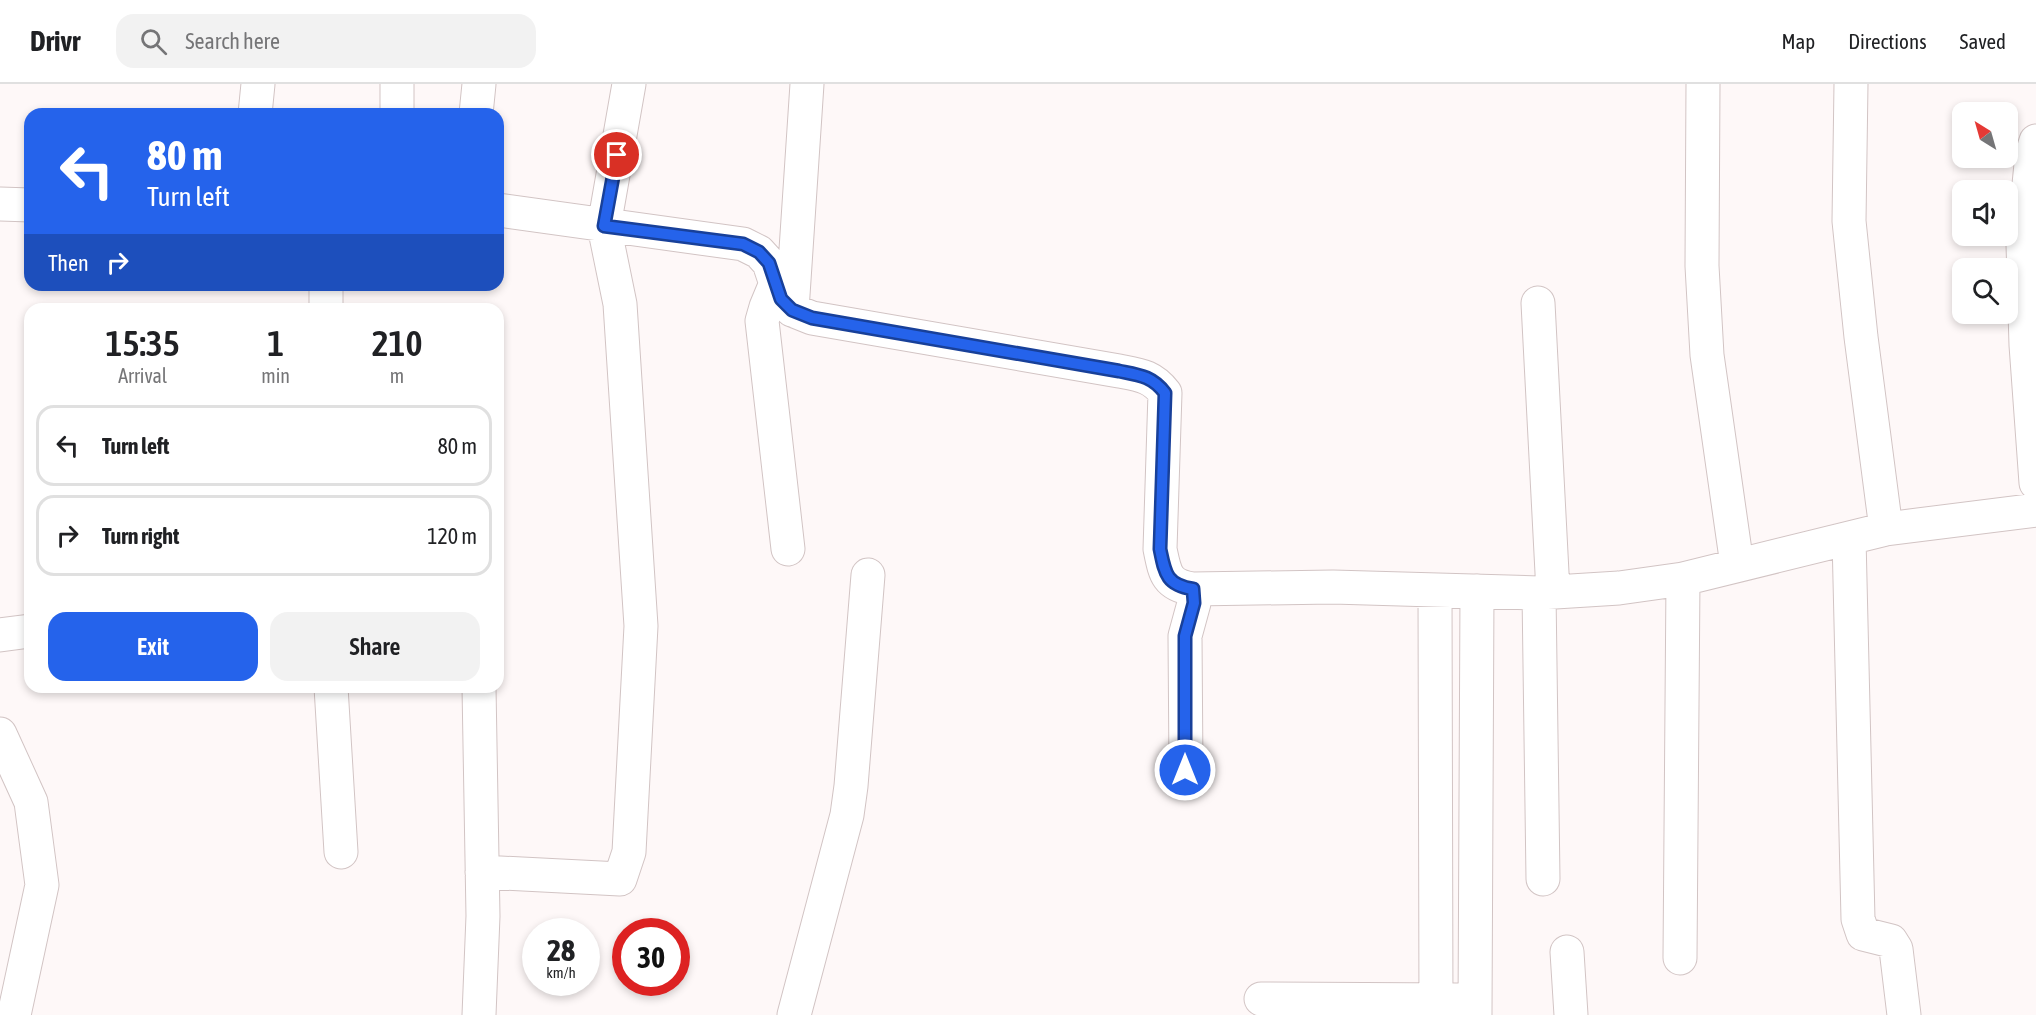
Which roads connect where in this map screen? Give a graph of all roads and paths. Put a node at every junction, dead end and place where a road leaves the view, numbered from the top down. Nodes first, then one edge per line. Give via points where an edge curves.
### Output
1 (258, 84) edge
2 (397, 84) edge
3 (479, 84) edge
4 (629, 84) edge
5 (807, 84) edge
6 (1703, 84) edge
7 (1851, 84) edge
8 (256, 108) edge
9 (397, 108) edge
10 (477, 108) edge
11 (2036, 141) edge
12 (0, 204) edge
13 (24, 205) edge
14 (504, 211) edge
15 (604, 226) junction
16 (784, 296) junction
17 (1538, 303) dead end
18 (2030, 305) edge
19 (2036, 483) edge
20 (2036, 510) edge
21 (1886, 529) junction
22 (1849, 538) junction
23 (788, 549) dead end
24 (1737, 565) junction
25 (868, 575) dead end
26 (1683, 579) junction
27 (1193, 589) junction
28 (1436, 590) junction
29 (1477, 591) junction
30 (1546, 592) junction
31 (24, 632) edge
32 (0, 636) edge
33 (331, 693) edge
34 (479, 693) edge
35 (0, 734) edge
36 (1185, 770) dead end
37 (341, 852) dead end
38 (482, 873) junction
39 (1543, 879) dead end
40 (1568, 952) dead end
41 (1680, 958) dead end
42 (1262, 999) dead end
43 (1456, 1005) edge
44 (14, 1015) edge
45 (479, 1015) edge
46 (794, 1015) edge
47 (1571, 1015) edge
48 (1904, 1015) edge

1 - 8 street
2 - 9 street
3 - 10 street
4 - 15 street
5 - 16 street
6 - 24 street via 1702,266 1707,355
7 - 21 street via 1849,221
11 - 18 street via 2023,245
12 - 13 street
14 - 15 street
15 - 16 street via 743,244 769,263
15 - 38 street via 620,304 641,626 629,852 620,879
16 - 23 street via 765,307 762,321
16 - 27 street via 812,318 1141,375 1157,382 1165,393 1160,549 1165,574 1178,587
17 - 30 street
18 - 19 street
20 - 21 street
21 - 22 street
22 - 24 street
22 - 48 street via 1858,919 1863,934 1891,941 1896,949
24 - 26 street
25 - 46 street via 847,815
26 - 30 street
26 - 41 street
27 - 28 street
27 - 36 street via 1194,603 1185,636
28 - 29 street
28 - 43 street
29 - 30 street
29 - 43 street
30 - 39 street
31 - 32 street
33 - 37 street
34 - 38 street
35 - 44 street via 31,802 42,885
38 - 45 street
40 - 47 street
42 - 43 street

